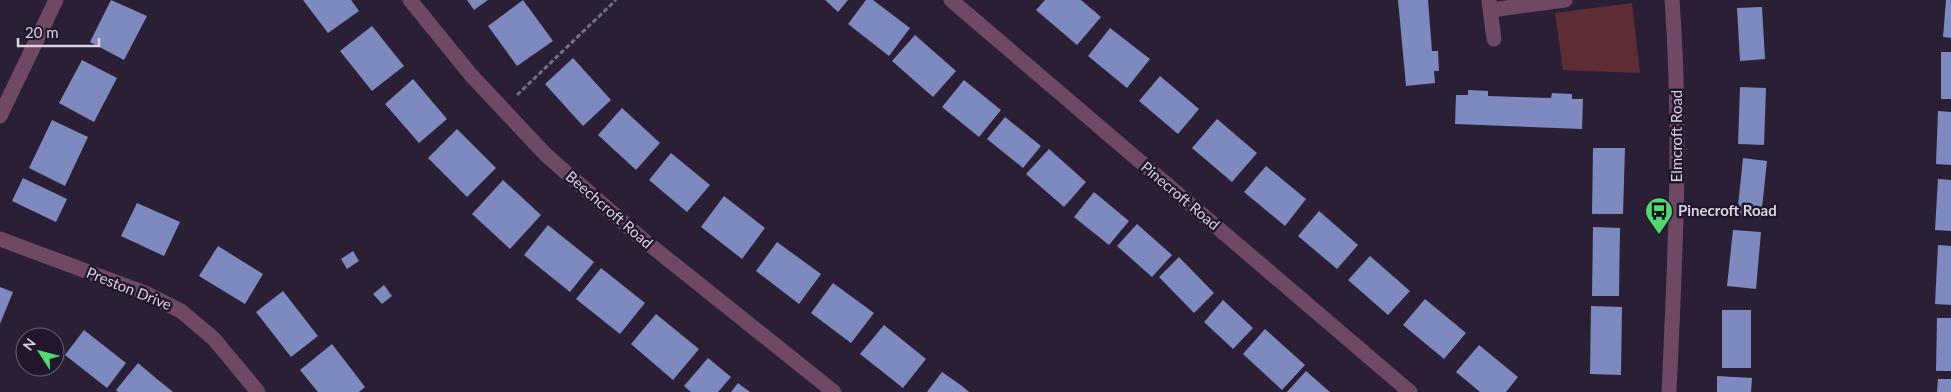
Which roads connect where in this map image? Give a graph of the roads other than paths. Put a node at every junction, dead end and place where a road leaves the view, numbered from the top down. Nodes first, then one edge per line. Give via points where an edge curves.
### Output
1 (56, 0) edge
2 (410, 0) edge
3 (951, 0) edge
4 (1565, 0) edge
5 (1672, 0) edge
6 (1490, 5) edge
7 (1494, 39) dead end
8 (0, 116) edge
9 (0, 239) edge
10 (258, 392) edge
11 (834, 392) edge
12 (1410, 392) edge
13 (1669, 392) edge

1 - 8 street
2 - 11 street, Beechcroft Road via 471,76 546,155 640,237
3 - 12 street, Pinecroft Road
4 - 6 street
5 - 13 street, Elmcroft Road via 1678,141
6 - 7 street
9 - 10 street, Preston Drive via 145,293 182,311 214,339

